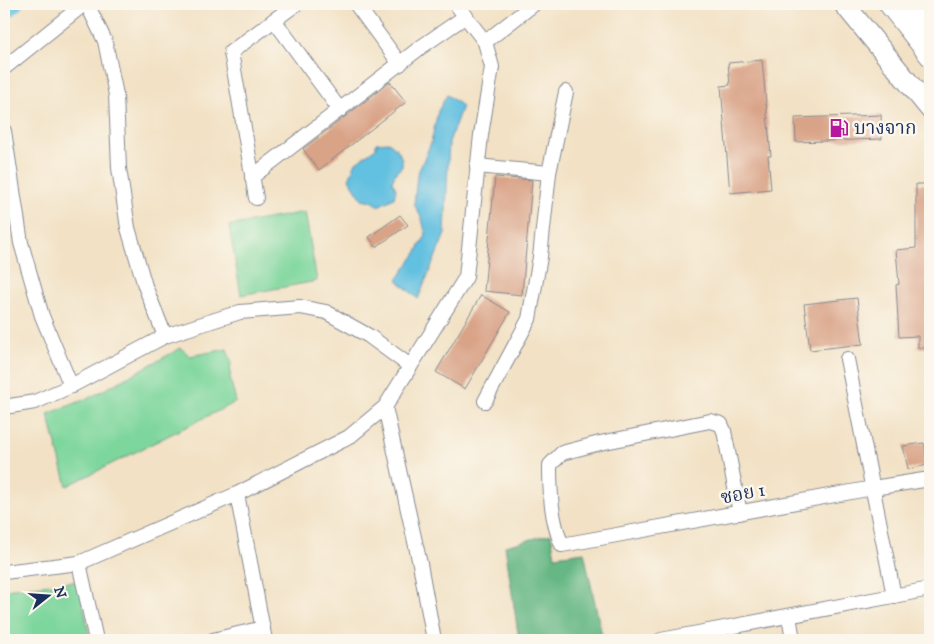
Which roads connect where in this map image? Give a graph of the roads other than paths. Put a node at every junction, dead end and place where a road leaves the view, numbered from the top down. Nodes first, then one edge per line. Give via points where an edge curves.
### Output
1 (86, 4) edge
2 (296, 4) edge
3 (356, 4) edge
4 (456, 4) edge
5 (534, 4) edge
6 (844, 4) edge
7 (859, 4) edge
8 (889, 4) edge
9 (909, 4) edge
10 (466, 16) junction
11 (274, 20) junction
12 (930, 32) edge
13 (485, 42) junction
14 (930, 56) edge
15 (400, 64) junction
16 (4, 68) edge
17 (566, 92) dead end
18 (930, 96) edge
19 (930, 109) edge
20 (340, 110) junction
21 (4, 131) edge
22 (477, 166) junction
23 (549, 173) junction
24 (252, 177) junction
25 (256, 198) dead end
26 (166, 336) junction
27 (847, 358) dead end
28 (410, 366) junction
29 (71, 386) junction
30 (486, 401) dead end
31 (4, 407) edge
32 (384, 407) junction
33 (930, 479) edge
34 (873, 488) junction
35 (237, 494) junction
36 (740, 514) junction
37 (79, 563) junction
38 (4, 572) edge
39 (930, 589) edge
40 (894, 596) junction
41 (789, 616) junction
42 (264, 634) edge
43 (697, 637) edge
44 (96, 640) edge
45 (213, 640) edge
46 (434, 640) edge
47 (661, 640) edge
48 (793, 640) edge

1 - 16 street
1 - 26 street via 104,41 116,95 119,168 128,228 145,286
2 - 11 street
3 - 15 street
4 - 10 street
5 - 13 street
6 - 19 main road
7 - 18 main road
8 - 14 main road
9 - 12 main road
10 - 13 street
10 - 15 street
11 - 20 street
11 - 24 street via 232,52
13 - 22 street via 492,67
15 - 20 street
17 - 23 street
20 - 24 street
21 - 29 street via 21,244 42,316
22 - 23 street
22 - 28 street via 466,277
23 - 30 street via 529,319
24 - 25 street
26 - 28 street via 240,312 300,307 326,312 368,336
26 - 29 street
27 - 34 street
28 - 32 street
29 - 31 street via 35,402
32 - 35 street via 349,437
32 - 46 street
33 - 34 street, ซอย 1
34 - 36 street, ซอย 1
34 - 40 street
35 - 37 street
35 - 42 street
36 - 36 street, ซอย 1 via 724,431 721,424 710,421 562,453 550,465 550,491 556,531 562,545
37 - 38 street
37 - 44 street
39 - 40 street
40 - 41 street
41 - 43 street
41 - 48 street
42 - 45 street
43 - 47 street

